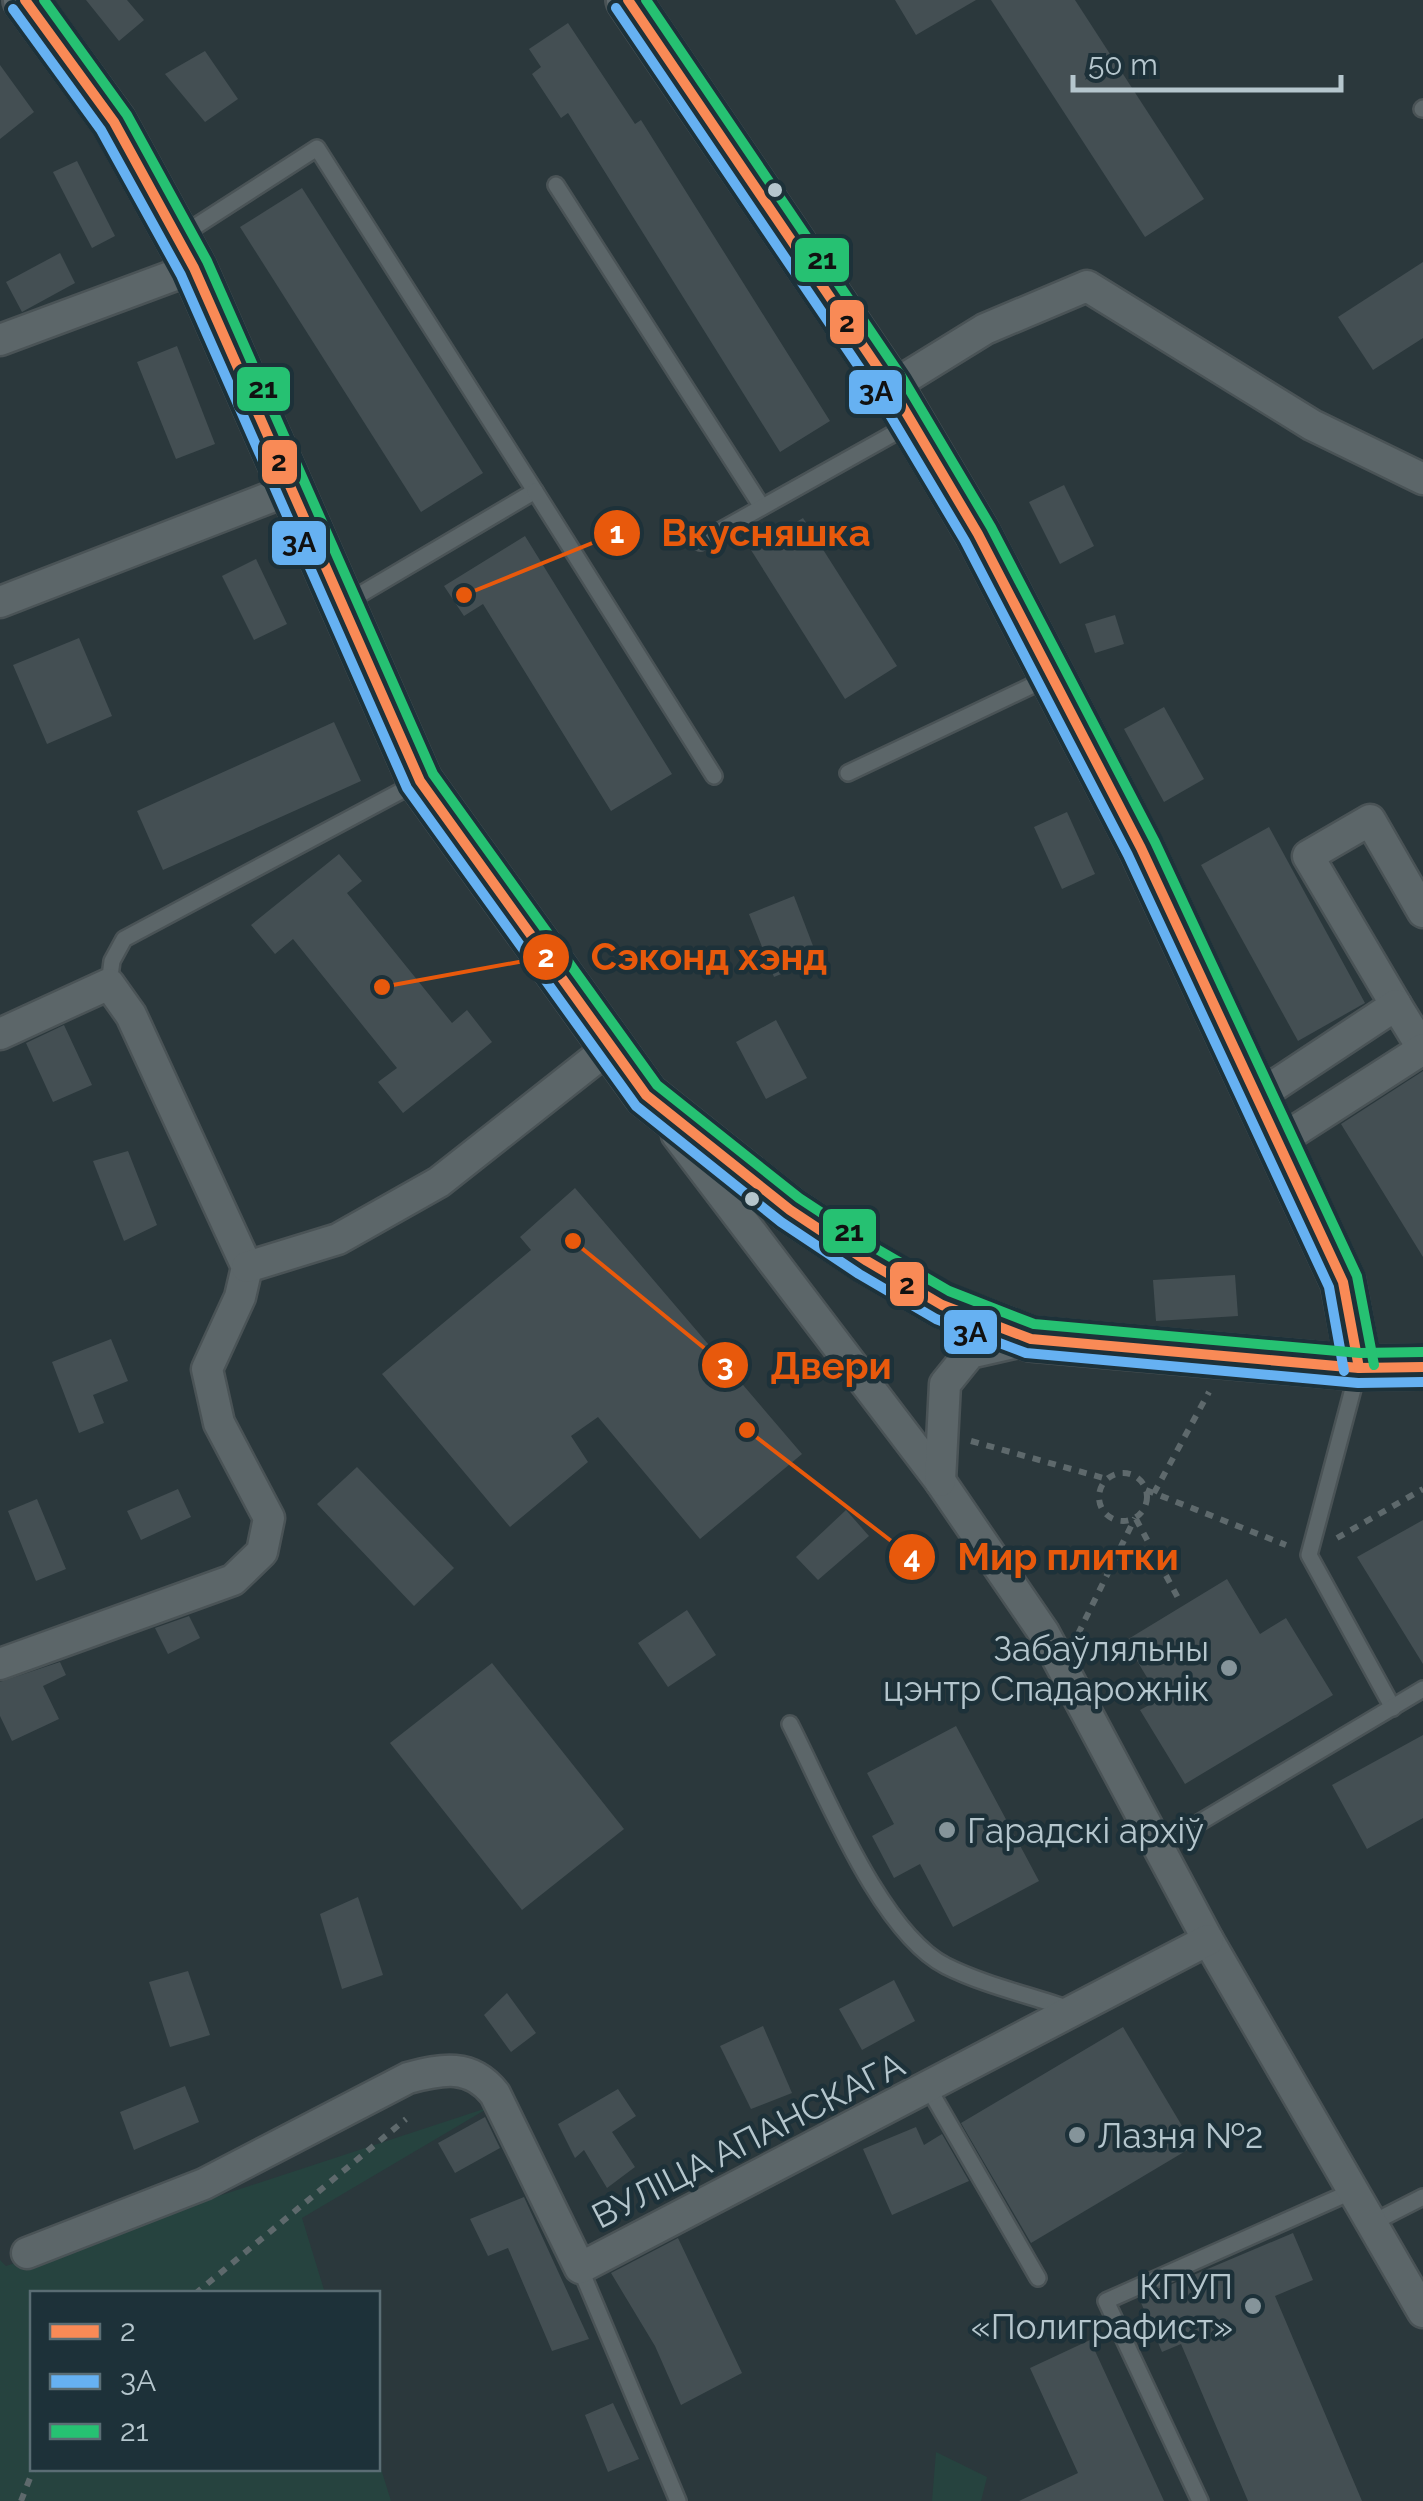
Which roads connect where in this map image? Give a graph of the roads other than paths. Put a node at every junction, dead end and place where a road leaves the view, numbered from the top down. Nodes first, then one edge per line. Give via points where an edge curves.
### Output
1 (25, 0) edge
2 (644, 7) edge
3 (556, 185) dead end
4 (186, 253) junction
5 (0, 340) edge
6 (891, 387) junction
7 (912, 424) junction
8 (1423, 479) edge
9 (289, 490) junction
10 (535, 491) junction
11 (762, 507) junction
12 (700, 542) dead end
13 (0, 602) edge
14 (340, 606) junction
15 (1051, 676) junction
16 (848, 773) dead end
17 (714, 776) dead end
18 (420, 781) junction
19 (1423, 912) edge
20 (109, 984) junction
21 (1396, 1006) junction
22 (0, 1034) edge
23 (1422, 1044) edge
24 (610, 1047) junction
25 (646, 1095) junction
26 (1257, 1097) junction
27 (1278, 1142) junction
28 (247, 1267) junction
29 (1031, 1339) junction
30 (1423, 1367) edge
31 (1358, 1368) junction
32 (940, 1480) junction
33 (0, 1664) edge
34 (1423, 1689) edge
35 (1393, 1708) junction
36 (790, 1724) dead end
37 (1160, 1846) junction
38 (1208, 1940) junction
39 (1078, 2012) junction
40 (929, 2088) junction
41 (1353, 2191) junction
42 (1423, 2197) edge
43 (1372, 2223) junction
44 (27, 2253) dead end
45 (580, 2268) junction
46 (1038, 2278) dead end
47 (1423, 2312) edge
48 (678, 2501) edge
49 (1200, 2501) edge

1 - 4 main road via 114,122
2 - 6 main road
3 - 11 lane
4 - 5 street
4 - 9 main road
4 - 10 lane via 317,148
6 - 7 main road
6 - 8 street via 985,328 1086,286 1312,425
7 - 11 lane
7 - 15 main road
9 - 13 street
9 - 14 main road
10 - 14 lane
10 - 17 lane
11 - 12 lane
14 - 18 main road
15 - 16 lane
15 - 26 main road via 1141,848
18 - 20 lane via 124,939
18 - 24 main road
19 - 21 street via 1370,820 1308,856
20 - 22 street
20 - 28 street via 130,1015
21 - 23 street
21 - 26 street
23 - 27 street
24 - 25 main road
24 - 28 street via 440,1182 338,1239
25 - 29 main road via 790,1210 867,1261 942,1305
25 - 32 street
26 - 27 main road
27 - 31 main road via 1343,1282
28 - 33 street via 207,1369 220,1423 268,1518 262,1552 233,1580
29 - 31 main road
29 - 32 street via 970,1354 945,1384
30 - 31 main road
31 - 35 lane via 1309,1555
32 - 37 street via 1062,1666
34 - 35 lane
35 - 37 lane
36 - 39 lane via 875,1890 905,1933 944,1965
37 - 38 street
38 - 39 street, ВУЛІЦА АПАНСКАГА
38 - 41 street
39 - 40 street, ВУЛІЦА АПАНСКАГА
40 - 45 street, ВУЛІЦА АПАНСКАГА
40 - 46 lane
41 - 43 street
41 - 49 lane via 1106,2302
42 - 43 lane
43 - 47 street
44 - 45 street, ВУЛІЦА АПАНСКАГА via 204,2184 408,2078 440,2070 483,2079 495,2094
45 - 48 lane

